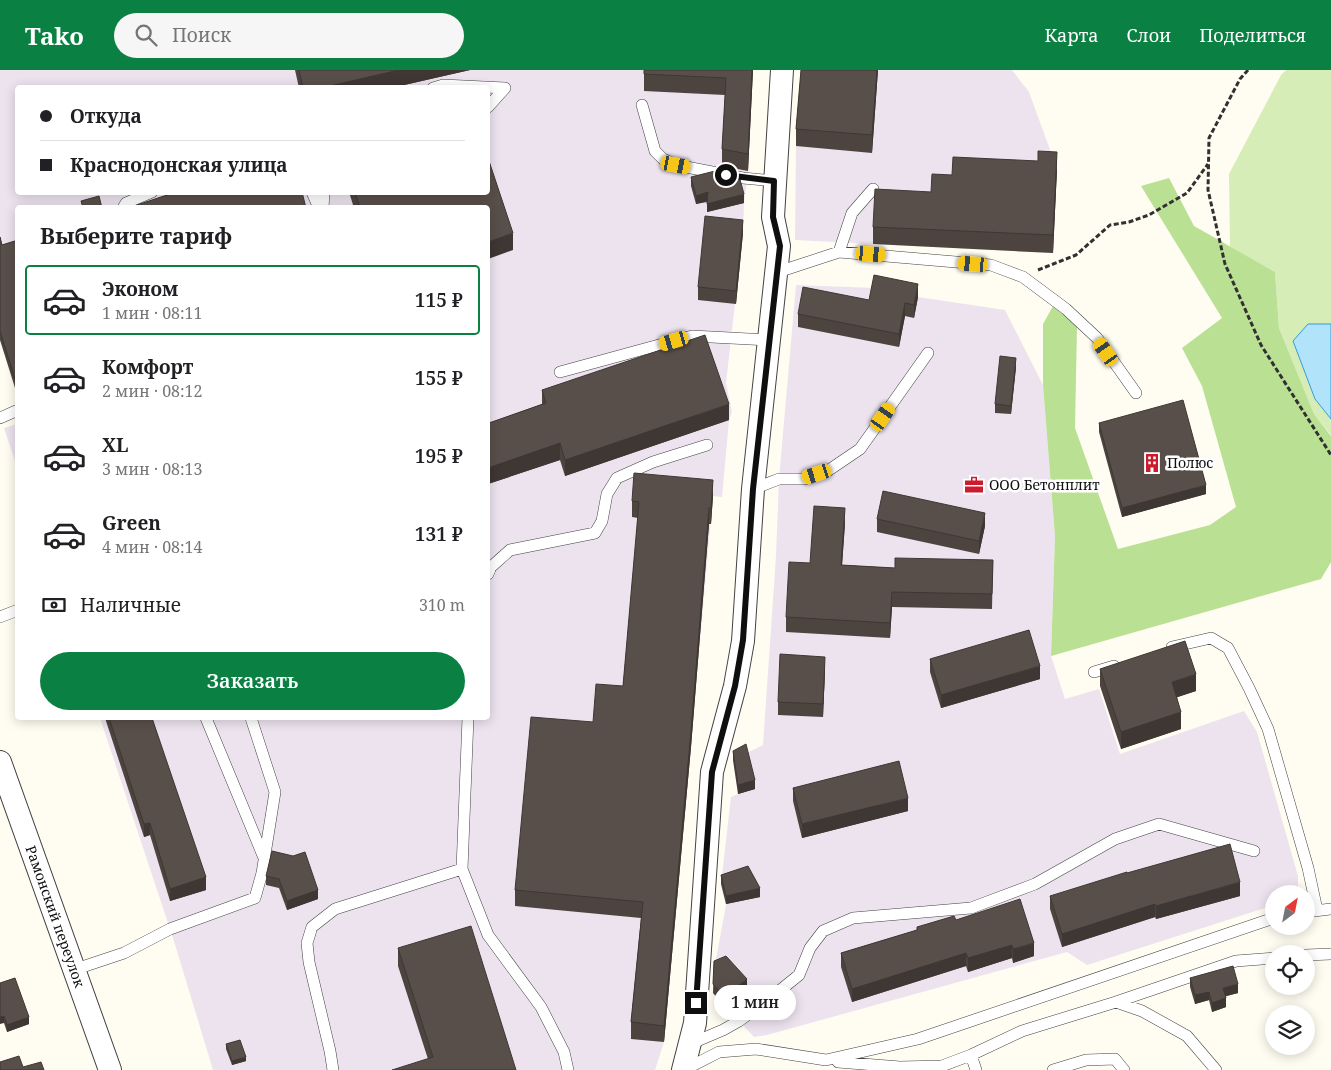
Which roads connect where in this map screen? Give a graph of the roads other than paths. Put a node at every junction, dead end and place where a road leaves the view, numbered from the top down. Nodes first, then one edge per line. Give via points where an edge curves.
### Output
1 (782, 70) edge
2 (490, 87) edge
3 (490, 105) edge
4 (642, 105) dead end
5 (774, 181) junction
6 (873, 188) edge
7 (145, 195) edge
8 (125, 205) edge
9 (839, 252) junction
10 (778, 272) junction
11 (769, 340) junction
12 (928, 353) dead end
13 (560, 372) dead end
14 (1136, 393) dead end
15 (15, 411) edge
16 (0, 418) edge
17 (707, 445) dead end
18 (753, 489) junction
19 (490, 569) edge
20 (15, 611) edge
21 (0, 616) edge
22 (1164, 649) edge
23 (1129, 661) edge
24 (1094, 672) dead end
25 (207, 720) edge
26 (251, 720) edge
27 (468, 720) edge
28 (0, 762) edge
29 (1254, 851) dead end
30 (264, 860) junction
31 (462, 869) junction
32 (1310, 885) edge
33 (1331, 909) edge
34 (1315, 911) edge
35 (1265, 921) edge
36 (1331, 954) edge
37 (1315, 955) edge
38 (1265, 959) edge
39 (73, 970) junction
40 (1116, 1002) junction
41 (690, 1044) junction
42 (971, 1055) junction
43 (826, 1060) junction
44 (110, 1070) edge
45 (333, 1070) edge
46 (568, 1070) edge
47 (684, 1070) edge
48 (976, 1070) edge
49 (1053, 1070) edge
50 (1124, 1070) edge
51 (1216, 1070) edge

1 - 5 street
2 - 3 lane via 505,88
4 - 5 lane via 655,151 666,161 743,178
5 - 10 street via 773,217 780,246
6 - 9 lane via 852,213
7 - 8 lane
9 - 10 lane
9 - 14 lane via 991,265 1023,277 1066,309 1097,338
10 - 11 street
11 - 13 lane via 692,336
11 - 18 street
12 - 18 lane via 860,449 829,470 804,479 779,479
15 - 16 lane
17 - 19 lane via 653,462 617,478 607,494 602,521 595,533 510,550
18 - 41 street via 743,640 735,686 712,772 695,1022
20 - 21 lane
22 - 32 lane via 1211,638 1228,648 1268,729 1308,868
23 - 24 lane
25 - 30 lane
26 - 30 lane via 275,792
27 - 31 lane
28 - 39 street, Рамонский переулок
29 - 41 lane via 1159,824 1114,840 1035,884 971,908 854,918 823,931 810,948 799,975 773,996 731,1026
30 - 39 lane via 255,898 170,929 124,953
31 - 45 lane via 336,909 312,927 307,943 309,962
31 - 46 lane via 488,936 541,1007 564,1052
33 - 34 lane
35 - 43 lane via 961,1026
36 - 37 lane
38 - 40 lane via 1236,961
39 - 44 street, Рамонский переулок
40 - 42 lane via 1022,1030
40 - 51 lane via 1142,1011 1187,1036
41 - 47 street
42 - 43 lane via 942,1066 900,1067
42 - 48 lane
43 - 47 lane via 756,1049 719,1052
49 - 50 lane via 1086,1060 1115,1059

